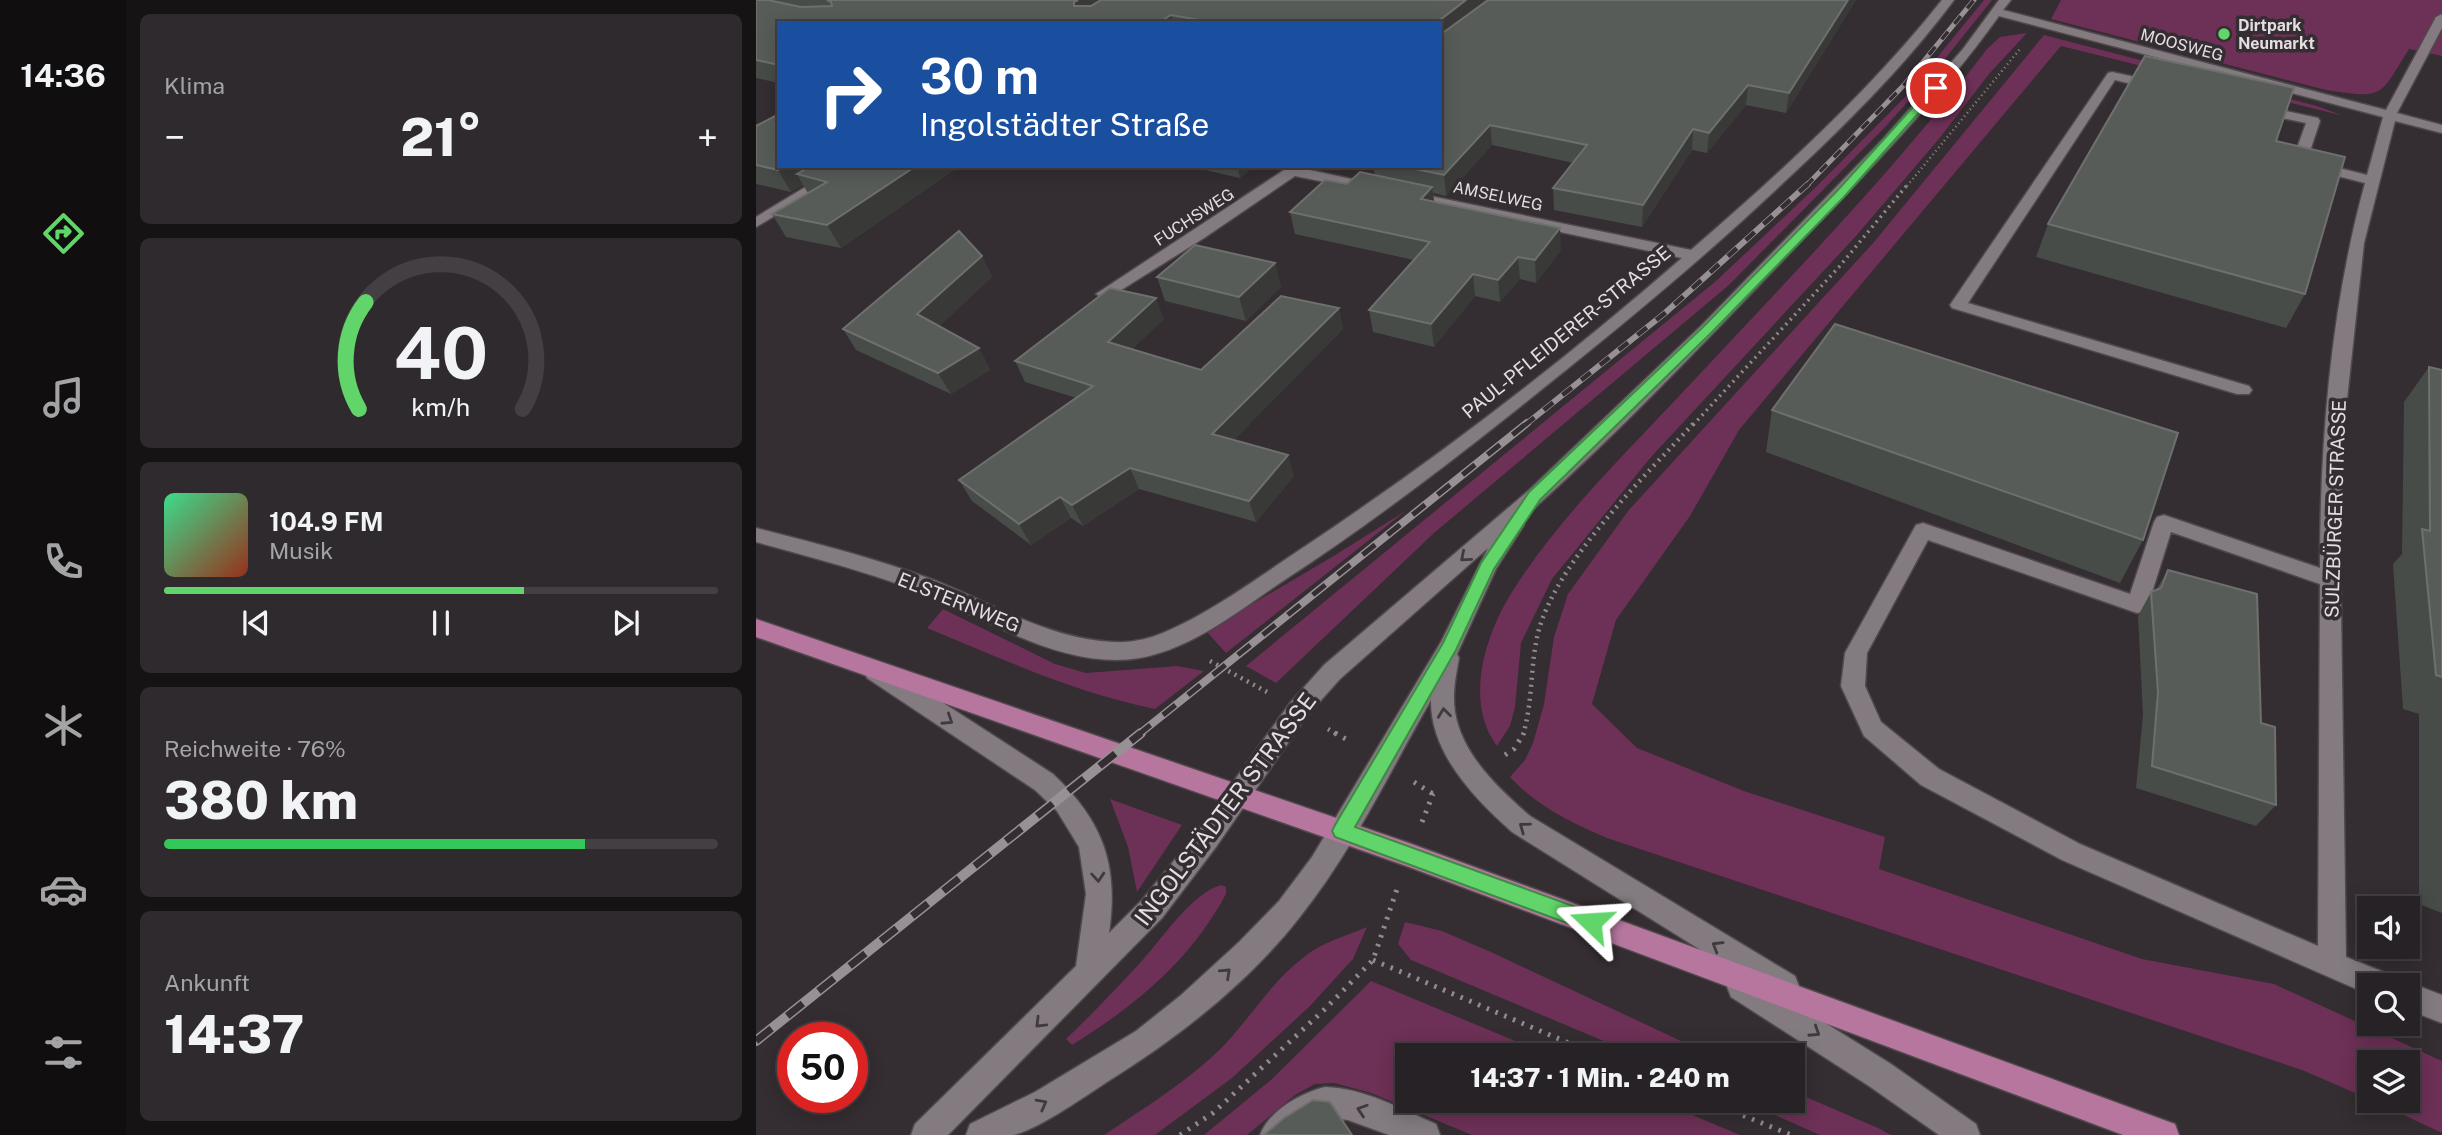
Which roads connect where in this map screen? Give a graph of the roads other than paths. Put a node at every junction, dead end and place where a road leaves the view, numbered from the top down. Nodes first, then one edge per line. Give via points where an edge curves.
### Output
1 (1948, 0) edge
2 (2000, 6) edge
3 (2442, 17) edge
4 (2179, 91) edge
5 (2246, 106) edge
6 (2389, 115) junction
7 (2442, 129) edge
8 (847, 168) edge
9 (1297, 169) edge
10 (2373, 181) junction
11 (756, 223) edge
12 (1695, 256) junction
13 (1104, 294) edge
14 (2242, 390) dead end
15 (1535, 496) junction
16 (756, 535) edge
17 (2331, 580) junction
18 (756, 628) edge
19 (1164, 641) joint
20 (1450, 646) junction
21 (871, 669) junction
22 (1238, 794) junction
23 (1342, 831) junction
24 (1693, 959) junction
25 (2332, 966) junction
26 (1088, 974) junction
27 (2357, 976) edge
28 (2420, 1001) edge
29 (1818, 1006) junction
30 (2442, 1009) edge
31 (926, 1135) edge
32 (981, 1135) edge
33 (1275, 1135) edge
34 (1425, 1135) edge
35 (1965, 1135) edge
36 (2164, 1135) edge

1 - 12 street, PAUL-PFLEIDERER-STRASSE via 1887,73
2 - 6 street, MOOSWEG via 2038,23
2 - 15 street, INGOLSTÄDTER STRASSE via 1967,52 1840,194
3 - 6 street, SULZBÜRGER STRASSE
4 - 14 street via 2112,76 1958,305
5 - 10 street via 2313,121 2299,162
6 - 7 street, MOOSWEG
6 - 10 street, SULZBÜRGER STRASSE
8 - 11 street
9 - 12 street, AMSELWEG
9 - 13 street, FUCHSWEG
10 - 17 street, SULZBÜRGER STRASSE via 2356,243 2342,348 2334,436
12 - 19 street, PAUL-PFLEIDERER-STRASSE via 1399,492 1305,557
15 - 20 street, INGOLSTÄDTER STRASSE via 1487,567
15 -> 22 street, INGOLSTÄDTER STRASSE via 1332,672 1298,710
16 - 19 street, ELSTERNWEG via 890,573 1052,639 1116,651
17 - 25 street, SULZBÜRGER STRASSE
17 - 25 street via 2164,522 2137,605 1923,530 1856,653 1853,686 1872,729 1930,777 2071,852
18 - 21 main road
20 - 23 street, INGOLSTÄDTER STRASSE
29 -> 20 street via 1546,842 1503,810 1474,774 1446,725 1443,697
21 - 22 main road
21 -> 26 street via 1044,782 1082,822 1093,842 1099,874 1097,930
22 - 23 main road
22 - 26 street, INGOLSTÄDTER STRASSE via 1152,909
23 - 24 main road
32 -> 23 street, INGOLSTÄDTER STRASSE via 1104,1070 1190,1006 1289,911
24 - 29 main road
24 -> 35 street via 1794,1018
25 - 27 street
26 -> 31 street, INGOLSTÄDTER STRASSE
28 - 30 street
29 - 36 main road
34 -> 33 street via 1359,1108 1325,1102 1297,1116

